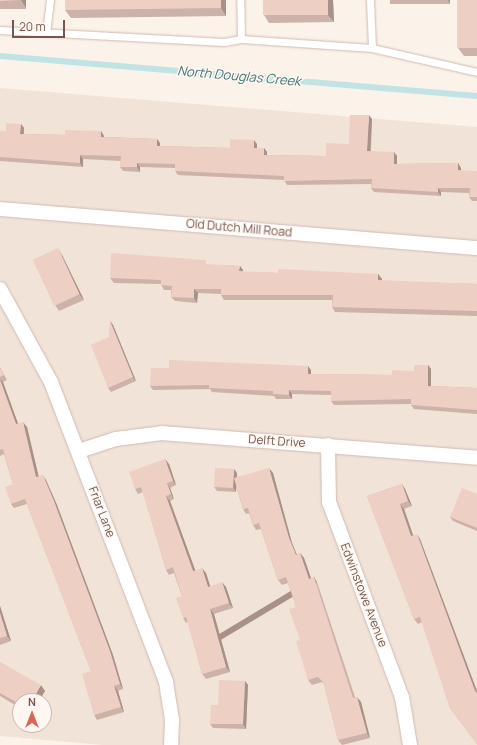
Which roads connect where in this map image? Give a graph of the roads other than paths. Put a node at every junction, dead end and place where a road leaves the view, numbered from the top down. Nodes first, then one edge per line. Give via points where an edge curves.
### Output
1 (50, 0) edge
2 (240, 0) edge
3 (370, 0) edge
4 (0, 30) edge
5 (46, 33) junction
6 (241, 39) junction
7 (372, 48) junction
8 (477, 72) edge
9 (0, 209) edge
10 (477, 248) edge
11 (0, 289) edge
12 (328, 444) junction
13 (79, 451) junction
14 (477, 458) edge
15 (171, 745) edge
16 (410, 745) edge

1 - 5 lane
2 - 6 lane
3 - 7 lane
4 - 5 lane
5 - 6 lane via 224,42
6 - 7 lane
7 - 8 lane
9 - 10 street, Old Dutch Mill Road
11 - 13 street, Friar Lane via 39,358
12 - 13 street, Delft Drive via 162,433 116,439
12 - 14 street, Delft Drive
12 - 16 street, Edwinstowe Avenue via 329,502 402,698
13 - 15 street, Friar Lane via 166,682 172,720

